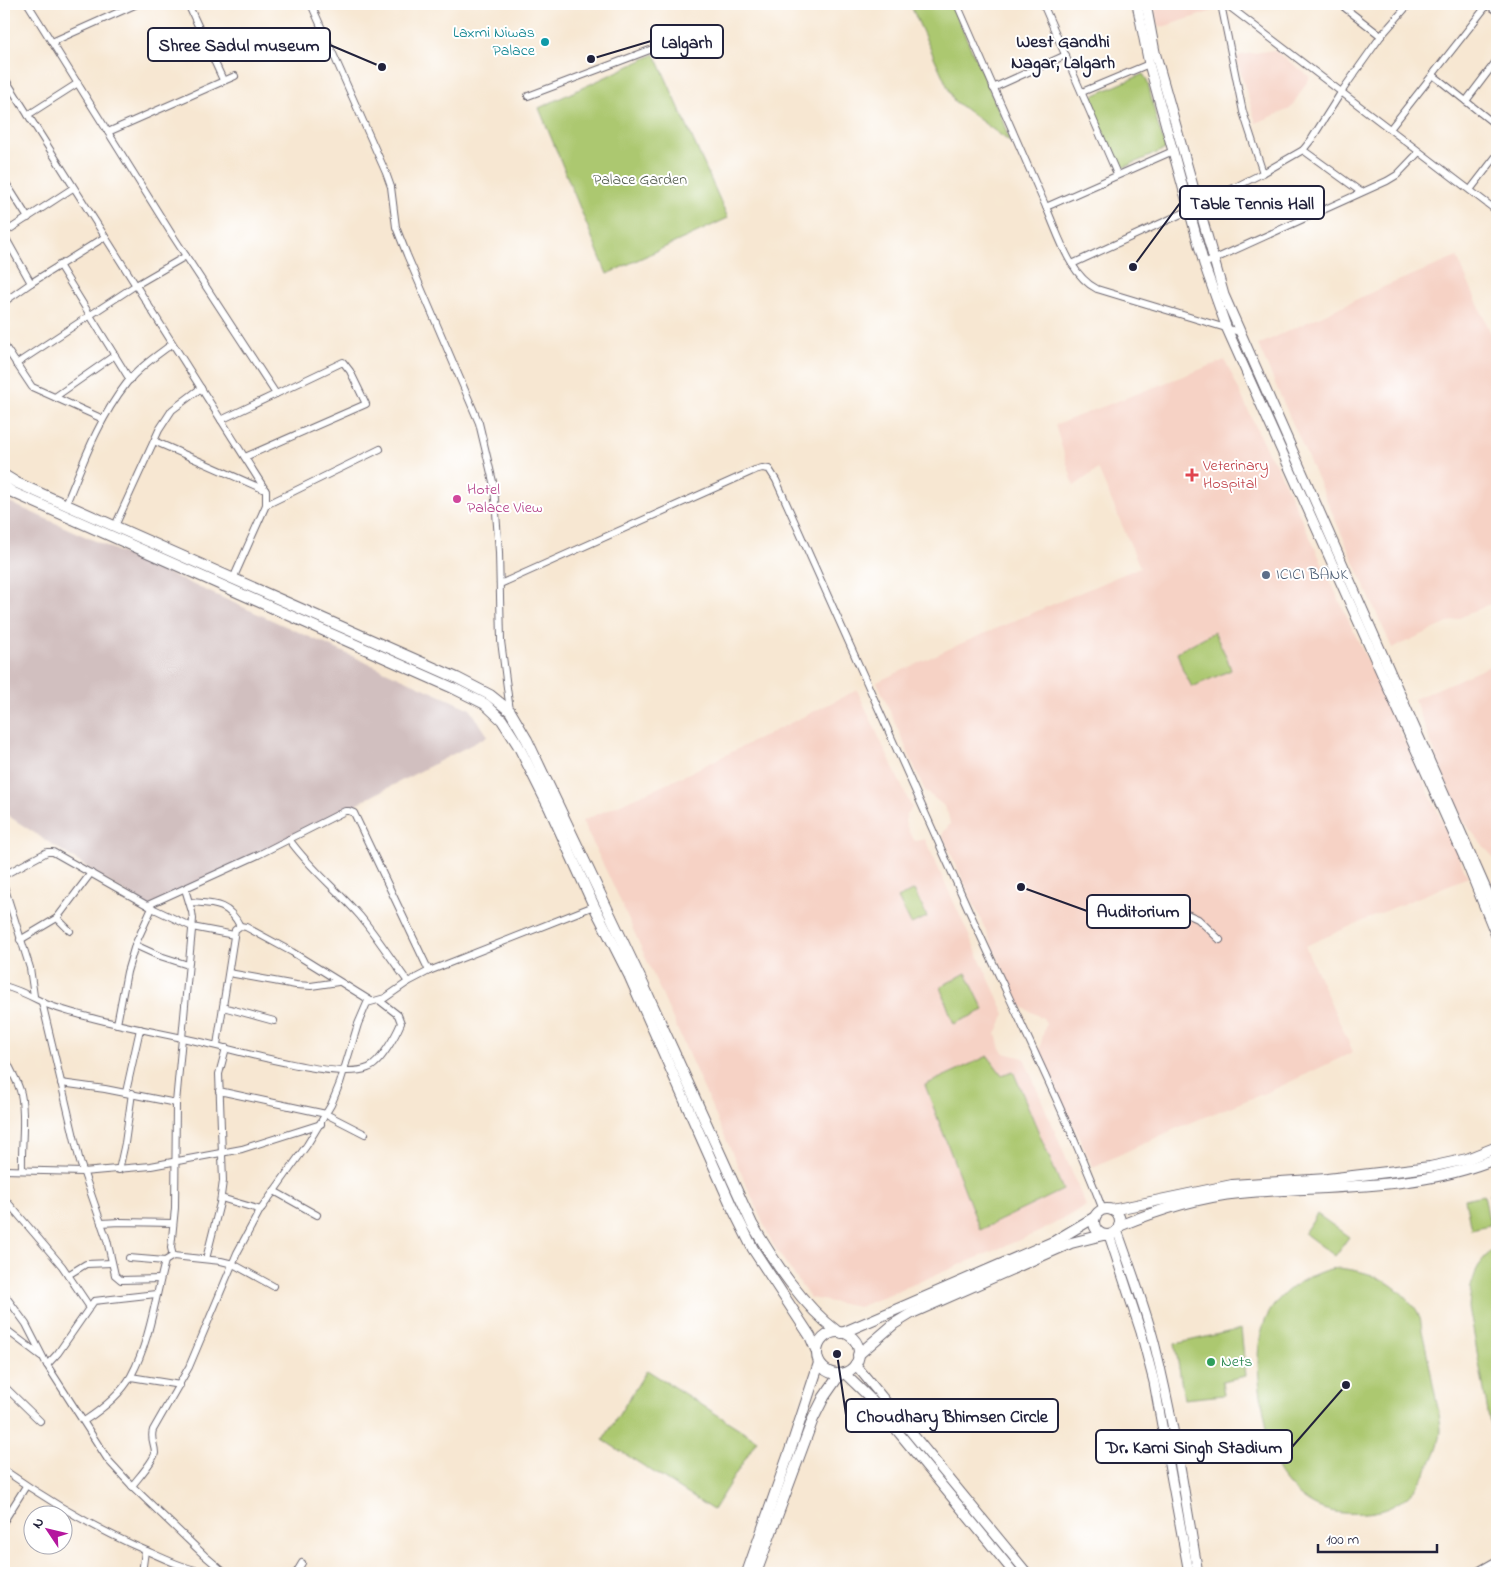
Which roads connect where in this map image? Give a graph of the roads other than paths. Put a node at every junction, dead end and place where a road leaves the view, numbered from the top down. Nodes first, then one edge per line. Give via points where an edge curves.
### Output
1 (28, 4) edge
2 (137, 4) edge
3 (188, 4) edge
4 (311, 4) edge
5 (957, 4) edge
6 (1043, 4) edge
7 (1137, 4) edge
8 (1146, 4) edge
9 (1221, 4) edge
10 (1226, 4) edge
11 (1340, 4) edge
12 (1409, 4) edge
13 (1488, 4) edge
14 (1497, 11) edge
15 (1382, 36) junction
16 (52, 42) junction
17 (663, 45) dead end
18 (1066, 55) junction
19 (1497, 60) edge
20 (1149, 64) junction
21 (1433, 75) junction
22 (235, 76) dead end
23 (4, 77) edge
24 (223, 80) junction
25 (78, 84) junction
26 (993, 88) junction
27 (1342, 91) junction
28 (1082, 92) junction
29 (528, 96) dead end
30 (1466, 101) junction
31 (28, 115) junction
32 (1497, 126) edge
33 (1390, 129) junction
34 (108, 132) junction
35 (1303, 150) junction
36 (1173, 151) junction
37 (1419, 152) junction
38 (1497, 155) edge
39 (1264, 173) junction
40 (1117, 174) junction
41 (4, 180) edge
42 (73, 188) junction
43 (1470, 190) junction
44 (1361, 192) junction
45 (1046, 206) junction
46 (1194, 208) junction
47 (1497, 211) edge
48 (28, 218) junction
49 (4, 235) edge
50 (105, 237) junction
51 (186, 256) junction
52 (1213, 260) junction
53 (1072, 264) junction
54 (1204, 264) junction
55 (59, 266) junction
56 (31, 283) junction
57 (136, 285) junction
58 (4, 302) edge
59 (90, 315) junction
60 (1227, 329) junction
61 (1239, 332) junction
62 (172, 344) junction
63 (4, 345) edge
64 (115, 356) junction
65 (16, 364) junction
66 (130, 380) junction
67 (200, 388) junction
68 (276, 394) junction
69 (55, 397) junction
70 (103, 419) junction
71 (221, 420) junction
72 (154, 441) junction
73 (380, 449) dead end
74 (245, 457) junction
75 (4, 474) edge
76 (4, 486) edge
77 (266, 491) junction
78 (66, 504) junction
79 (266, 505) junction
80 (115, 526) junction
81 (233, 579) junction
82 (500, 584) junction
83 (510, 710) junction
84 (289, 839) junction
85 (91, 873) junction
86 (4, 876) edge
87 (4, 886) edge
88 (185, 889) junction
89 (190, 902) junction
90 (150, 906) junction
91 (594, 906) junction
92 (1178, 910) dead end
93 (1497, 914) edge
94 (57, 918) junction
95 (240, 926) junction
96 (192, 927) junction
97 (70, 931) dead end
98 (234, 935) junction
99 (1497, 938) edge
100 (20, 940) junction
101 (1220, 940) dead end
102 (135, 945) junction
103 (188, 965) junction
104 (429, 972) junction
105 (229, 973) junction
106 (338, 982) junction
107 (408, 982) junction
108 (4, 986) edge
109 (34, 996) junction
110 (380, 1000) junction
111 (371, 1001) junction
112 (42, 1002) junction
113 (223, 1007) junction
114 (274, 1021) dead end
115 (117, 1024) junction
116 (140, 1029) junction
117 (181, 1037) junction
118 (216, 1045) junction
119 (226, 1048) junction
120 (4, 1054) edge
121 (344, 1071) junction
122 (61, 1083) junction
123 (219, 1091) junction
124 (129, 1093) junction
125 (176, 1103) junction
126 (326, 1114) junction
127 (321, 1124) junction
128 (365, 1134) dead end
129 (1497, 1146) edge
130 (222, 1153) junction
131 (1497, 1158) edge
132 (176, 1161) junction
133 (22, 1169) junction
134 (4, 1170) edge
135 (118, 1170) junction
136 (83, 1172) junction
137 (274, 1191) junction
138 (4, 1198) edge
139 (221, 1198) junction
140 (261, 1210) junction
141 (1103, 1213) junction
142 (317, 1215) dead end
143 (101, 1223) junction
144 (173, 1223) junction
145 (1112, 1232) junction
146 (172, 1256) junction
147 (129, 1258) dead end
148 (206, 1259) junction
149 (165, 1261) junction
150 (112, 1263) junction
151 (232, 1264) junction
152 (68, 1275) junction
153 (160, 1279) junction
154 (273, 1286) dead end
155 (4, 1294) edge
156 (156, 1294) junction
157 (89, 1306) junction
158 (4, 1328) edge
159 (840, 1333) junction
160 (817, 1352) junction
161 (42, 1357) junction
162 (857, 1360) junction
163 (819, 1363) junction
164 (47, 1365) junction
165 (842, 1374) junction
166 (130, 1377) junction
167 (180, 1385) junction
168 (4, 1386) edge
169 (40, 1420) dead end
170 (84, 1421) junction
171 (4, 1470) edge
172 (26, 1486) junction
173 (132, 1486) junction
174 (4, 1521) edge
175 (145, 1550) junction
176 (1497, 1560) edge
177 (302, 1563) dead end
178 (1497, 1567) edge
179 (192, 1572) edge
180 (142, 1573) edge
181 (208, 1573) edge
182 (225, 1573) edge
183 (296, 1573) edge
184 (746, 1573) edge
185 (756, 1573) edge
186 (1014, 1573) edge
187 (1027, 1573) edge
188 (1189, 1573) edge
189 (1198, 1573) edge
190 (1474, 1573) edge
191 (1487, 1573) edge

1 - 16 street
2 - 16 street
3 - 24 street
4 - 82 street via 386,173 391,186 396,227 406,256 479,423 494,486
5 - 26 street
6 - 18 street
7 - 20 street
8 - 46 street
9 - 39 street via 1243,112
10 - 27 street
11 - 15 street
12 - 15 street
13 - 14 street
13 - 21 street
15 - 27 street
16 - 25 street
17 - 29 street
18 - 26 street
18 - 28 street
19 - 30 street
20 - 28 street
20 - 36 street
21 - 30 street
21 - 33 street
22 - 24 street
23 - 31 street
24 - 34 street
25 - 31 street
25 - 34 street
26 - 45 street
27 - 33 street
27 - 35 street
28 - 40 street
30 - 32 street
31 - 42 street
33 - 37 street
34 - 51 street
35 - 39 street
35 - 44 street
36 - 40 street
36 - 46 street
37 - 43 street
37 - 44 street via 1397,175
38 - 43 street
39 - 46 street
40 - 45 street
41 - 48 street
42 - 48 street
42 - 50 street
43 - 47 street
44 - 52 street
45 - 53 street
46 - 52 street
46 - 53 street
46 - 54 street
48 - 49 street
49 - 56 street
50 - 55 street
50 - 57 street
51 - 57 street
51 - 68 street
52 - 54 street
52 - 61 street
53 - 60 street via 1080,277 1097,290
54 - 60 street
55 - 56 street
55 - 59 street
56 - 58 street
57 - 59 street
57 - 62 street
59 - 64 street
59 - 65 street
60 - 61 street
60 - 99 street
61 - 93 street
62 - 66 street
62 - 67 street
63 - 65 street
64 - 66 street
64 - 69 street
65 - 69 street via 32,387
66 - 70 street
67 - 71 street
67 - 72 street via 172,410
68 - 71 street
68 - 74 street via 342,362 366,404
69 - 70 street
70 - 78 street
71 - 74 street
72 - 77 street
72 - 80 street
73 - 79 street
74 - 77 street
75 - 78 main road
76 - 91 main road via 485,704 502,720 518,745
77 - 79 street
78 - 80 main road
79 - 81 street
80 - 81 main road
81 - 83 main road via 457,678 490,695
82 - 83 street via 501,641
82 - 141 street via 755,470 769,469 1025,1030
83 - 159 main road via 643,984 752,1224 770,1255 815,1312
84 - 88 street
84 - 104 street via 345,811 354,813
84 - 107 street via 301,856 360,916
85 - 86 street via 50,852
85 - 90 street
85 - 94 street
87 - 100 street
88 - 89 street
88 - 90 street
89 - 95 street via 221,906 232,913
89 - 96 street
90 - 96 street
90 - 102 street
91 - 104 street
91 - 160 main road via 629,975 732,1208 753,1249
92 - 101 street via 1198,920
94 - 97 street
94 - 100 street
95 - 98 street
95 - 106 street via 292,952
96 - 98 street
96 - 103 street
98 - 105 street
100 - 109 street via 30,968
102 - 103 street
102 - 115 street
103 - 117 street
104 - 107 street
105 - 106 street via 296,985
105 - 113 street
106 - 111 street
107 - 110 street
108 - 109 street
109 - 112 street
110 - 111 street
110 - 121 street via 398,1015 401,1023 398,1030 369,1068
111 - 121 street via 364,1007
112 - 115 street
112 - 122 street
113 - 114 street
113 - 118 street
115 - 116 street
116 - 117 street
116 - 124 street
117 - 118 street
117 - 125 street
118 - 119 street
119 - 121 street
119 - 123 street
120 - 133 street via 22,1095
121 - 126 street
122 - 124 street
122 - 136 street
123 - 126 street
123 - 130 street
124 - 125 street
124 - 135 street
125 - 132 street
126 - 127 street
126 - 128 street
127 - 130 street
127 - 137 street
129 - 141 main road via 1467,1159 1430,1167 1336,1178 1232,1184
130 - 132 street
130 - 139 street
131 - 145 main road via 1459,1171 1415,1179 1215,1196 1150,1213
132 - 135 street
132 - 144 street
133 - 134 street
133 - 136 street
135 - 136 street
136 - 143 street
137 - 140 street
137 - 142 street
138 - 152 street
139 - 140 street
139 - 148 street
140 - 151 street
141 - 145 main road via 1117,1214 1120,1220
141 - 145 main road via 1094,1224 1097,1231
141 - 159 main road via 1055,1241
143 - 144 street
143 - 150 street
144 - 146 street
145 - 162 main road via 1071,1243 912,1313 894,1324
145 - 188 street via 1154,1382
145 - 189 street via 1144,1306 1158,1360
146 - 148 street
146 - 149 street
147 - 149 street
148 - 151 street
149 - 153 street
150 - 152 street via 86,1264
150 - 153 street via 115,1275 121,1280
151 - 154 street
151 - 167 street
152 - 157 street
153 - 156 street
155 - 161 street via 26,1324
156 - 157 street via 98,1299
156 - 166 street via 144,1342
157 - 164 street
158 - 161 street
159 - 160 main road via 832,1333 822,1340
159 - 162 main road via 855,1342
160 - 163 main road
161 - 164 street
162 - 165 main road via 850,1370
162 - 187 street
163 - 165 main road via 826,1370
163 - 184 main road
164 - 170 street
165 - 185 main road via 824,1397 813,1419
165 - 186 street via 871,1399
166 - 167 street
166 - 170 street via 115,1396
167 - 173 street via 153,1430 154,1457
168 - 169 street
170 - 173 street via 108,1460
171 - 172 street
172 - 174 street
172 - 175 street via 88,1524
173 - 182 street
175 - 179 street
175 - 180 street
176 - 190 street
177 - 183 street
178 - 191 street
179 - 181 street

